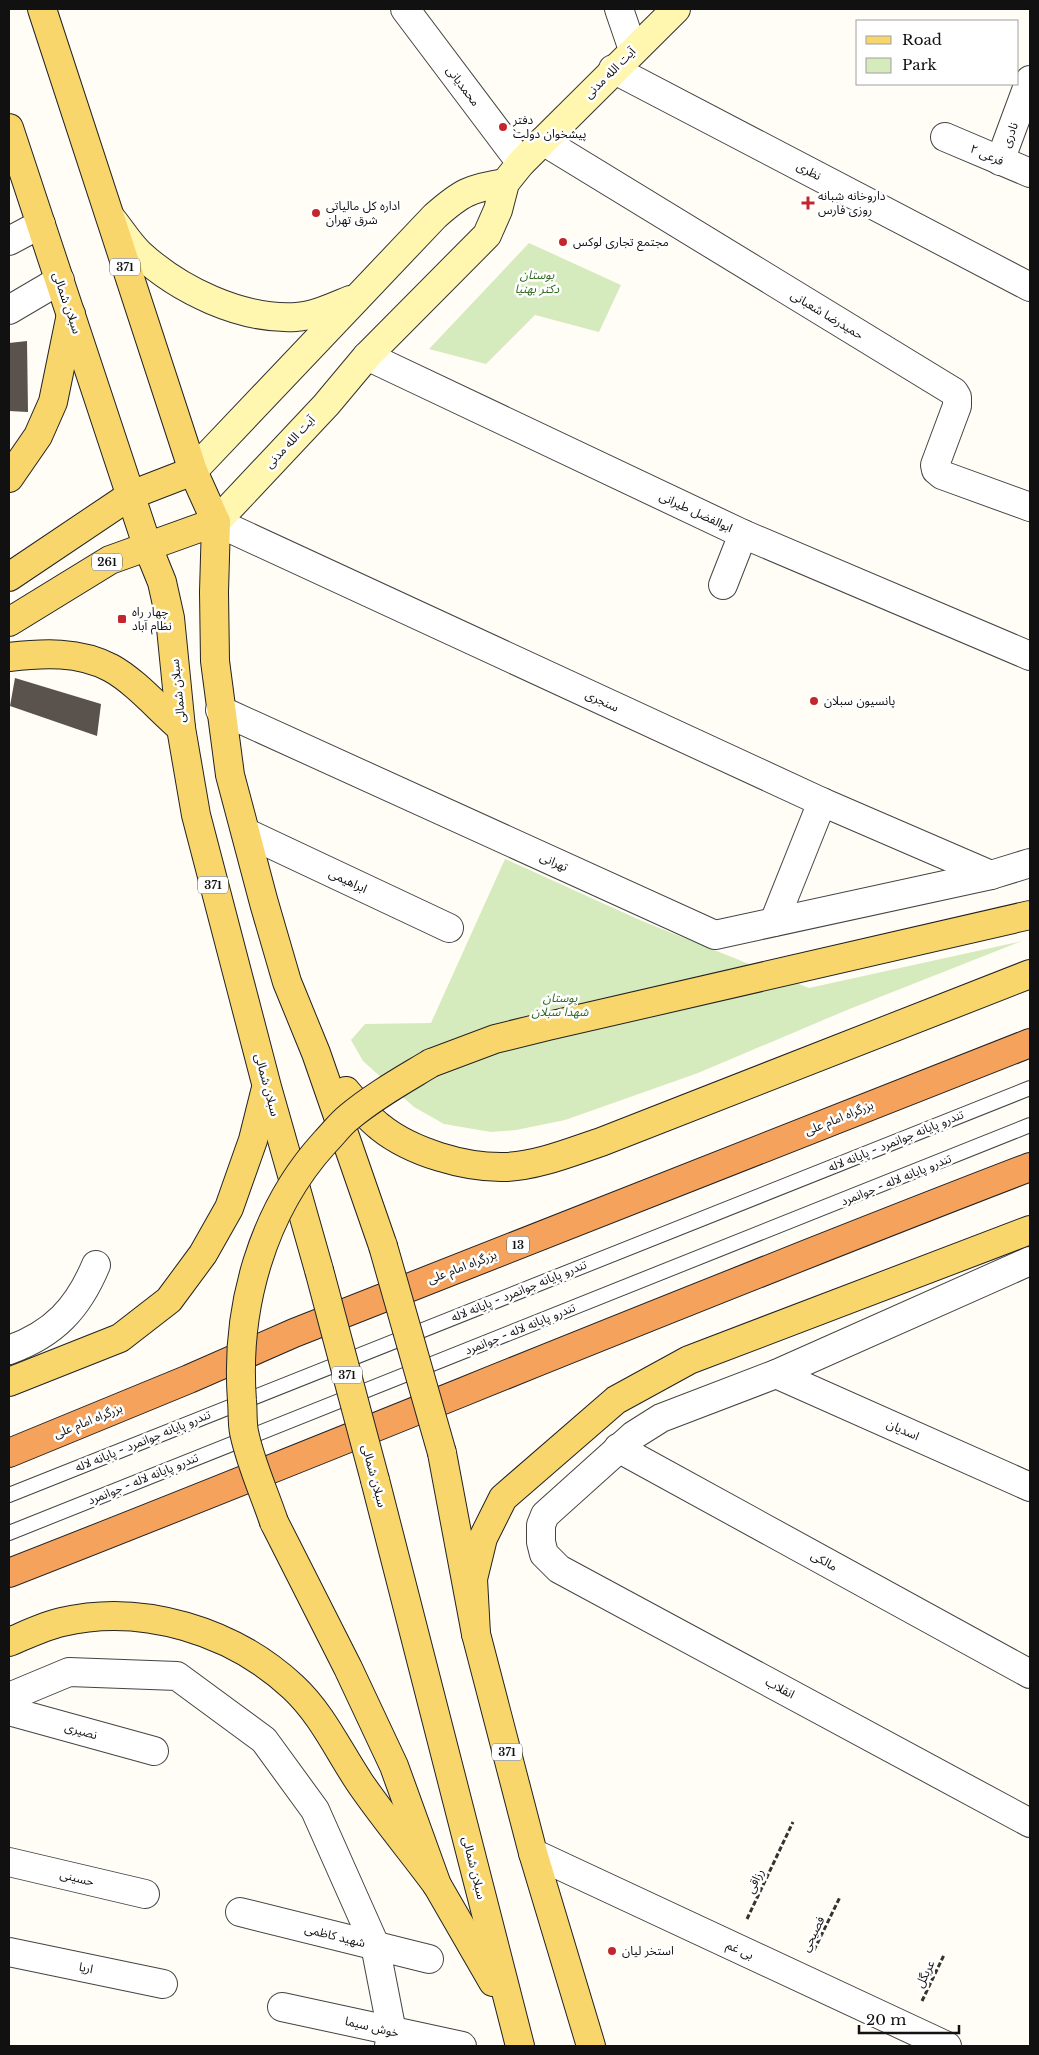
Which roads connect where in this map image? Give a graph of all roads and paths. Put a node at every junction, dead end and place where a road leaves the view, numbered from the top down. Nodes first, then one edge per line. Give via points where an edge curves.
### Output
1 (42, 9) edge
2 (405, 9) edge
3 (619, 9) edge
4 (676, 9) edge
5 (623, 60) junction
6 (1030, 80) edge
7 (9, 128) edge
8 (945, 137) dead end
9 (543, 141) junction
10 (1000, 161) junction
11 (513, 173) junction
12 (1030, 173) edge
13 (108, 214) junction
14 (41, 224) junction
15 (9, 241) edge
16 (60, 280) junction
17 (1030, 287) edge
18 (356, 298) junction
19 (9, 310) edge
20 (71, 312) junction
21 (367, 356) junction
22 (193, 472) junction
23 (9, 478) edge
24 (132, 496) junction
25 (1030, 507) edge
26 (216, 522) junction
27 (743, 534) junction
28 (147, 545) junction
29 (9, 577) edge
30 (723, 585) dead end
31 (9, 622) edge
32 (1030, 656) edge
33 (9, 657) edge
34 (220, 710) junction
35 (181, 728) junction
36 (822, 802) junction
37 (247, 833) junction
38 (1030, 863) edge
39 (991, 875) junction
40 (1030, 915) edge
41 (774, 922) junction
42 (449, 928) dead end
43 (1030, 974) edge
44 (1030, 1043) edge
45 (316, 1053) junction
46 (266, 1087) junction
47 (1030, 1088) edge
48 (1030, 1125) edge
49 (1030, 1167) edge
50 (1030, 1230) edge
51 (1030, 1261) edge
52 (96, 1265) dead end
53 (9, 1350) edge
54 (776, 1374) junction
55 (9, 1382) edge
56 (618, 1448) junction
57 (9, 1453) edge
58 (1030, 1487) edge
59 (9, 1495) edge
60 (9, 1533) edge
61 (9, 1573) edge
62 (476, 1634) junction
63 (9, 1642) edge
64 (1030, 1674) edge
65 (9, 1697) edge
66 (9, 1711) edge
67 (154, 1751) dead end
68 (793, 1822) dead end
69 (1030, 1823) edge
70 (533, 1853) junction
71 (9, 1862) edge
72 (437, 1885) junction
73 (144, 1894) dead end
74 (840, 1898) dead end
75 (240, 1912) dead end
76 (375, 1946) junction
77 (733, 1946) junction
78 (9, 1952) edge
79 (944, 1955) dead end
80 (429, 1959) dead end
81 (800, 1978) junction
82 (163, 1984) dead end
83 (282, 2007) dead end
84 (512, 2018) junction
85 (908, 2028) junction
86 (390, 2039) edge
87 (462, 2046) edge
88 (520, 2046) edge
89 (591, 2046) edge
90 (947, 2046) edge

1 - 13 main road, 371
2 - 11 street, محمدیانی
3 - 5 street
4 - 5 main road, آیت الله مدنی
5 - 9 main road, آیت الله مدنی
5 - 17 street, نظری
6 - 10 street, نادری
7 - 14 main road, سبلان شمالی / 371
8 - 10 street, فرعی ۲
9 - 11 main road, آیت الله مدنی
9 - 25 street, حمیدرضا شعبانی via 954,392 957,406 935,465 936,470
10 - 12 street, فرعی ۲
11 - 18 main road via 458,196
11 - 21 main road, آیت الله مدنی / 261 via 488,235
13 - 18 main road via 140,253 173,279 208,298 256,315 296,317
13 - 22 main road, 371
14 - 15 street
14 - 16 main road, سبلان شمالی / 371
16 - 19 street
16 - 20 main road, سبلان شمالی / 371
18 - 22 main road
20 - 23 main road via 53,402 38,436
20 - 24 main road, سبلان شمالی / 371
21 - 26 main road, آیت الله مدنی / 261 via 326,405
21 - 27 street, ابوالفضل طیرانی
22 - 24 main road
22 - 26 main road, 371
24 - 28 main road, سبلان شمالی / 371
24 - 29 main road
26 - 28 main road, آیت الله مدنی / 261
26 - 34 main road, 371 via 215,641
26 - 36 street, سنجری
27 - 30 street
27 - 32 street, ابوالفضل طیرانی
28 - 31 main road, آیت الله مدنی / 261 via 110,560
28 - 35 main road, سبلان شمالی / 371 via 162,582 170,618
33 - 35 main road via 30,654 72,656 111,668
34 - 37 main road, 371 via 230,775
34 - 41 street, تهرانی via 715,934
35 - 46 main road, سبلان شمالی / 371 via 196,815
36 - 39 street, سنجری
36 - 41 street
37 - 42 street, ابراهیمی
37 - 45 main road, 371 via 287,982
38 - 39 street, تهرانی
39 - 41 street, تهرانی
40 - 72 main road, bridge via 548,1026 495,1040 431,1064 379,1094 347,1118 283,1197 266,1235 245,1314 240,1371 244,1432 274,1522 394,1766
43 - 45 main road via 601,1142 547,1159 506,1167 463,1164 417,1148 380,1127 339,1084
44 - 57 highway, بزرگراه امام علی / 13 via 303,1330
45 - 62 main road, 371, bridge via 383,1246 442,1452
46 - 55 main road via 253,1140 228,1208 203,1254 169,1300 120,1338
46 - 84 main road, سبلان شمالی / 371, bridge via 375,1480
47 - 59 lane, تندرو پایانه جوانمرد - پایانه لاله
48 - 60 lane, تندرو پایانه لاله - جوانمرد
49 - 61 highway via 854,1234
50 - 62 main road via 689,1360 616,1400 503,1498 483,1538 473,1580
51 - 54 street
52 - 53 street via 85,1291 57,1324 26,1344
54 - 56 street via 661,1418
54 - 58 street, اسدیان
56 - 64 street, مالکی
56 - 69 street, انقلاب via 545,1514 541,1525 544,1554 559,1569
62 - 70 main road, 371
63 - 72 main road via 61,1622 104,1616 155,1619 191,1627 250,1654 293,1687 323,1722 360,1783
65 - 76 street via 69,1672 177,1676 264,1740 310,1802
66 - 67 street, نصیری
68 - 77 path, رزاقی
70 - 77 street, بی غم
70 - 89 main road, 371
71 - 73 street, حسینی
72 - 84 main road
74 - 81 path, فصیحی
75 - 76 street, شهید کاظمی
76 - 80 street, شهید کاظمی
76 - 86 street
77 - 81 street, بی غم
78 - 82 street, اریا
79 - 85 path, عربگل
81 - 85 street, بی غم
83 - 86 street, خوش سیما
84 - 88 main road, سبلان شمالی / 371
85 - 90 street, بی غم
86 - 87 street, خوش سیما

